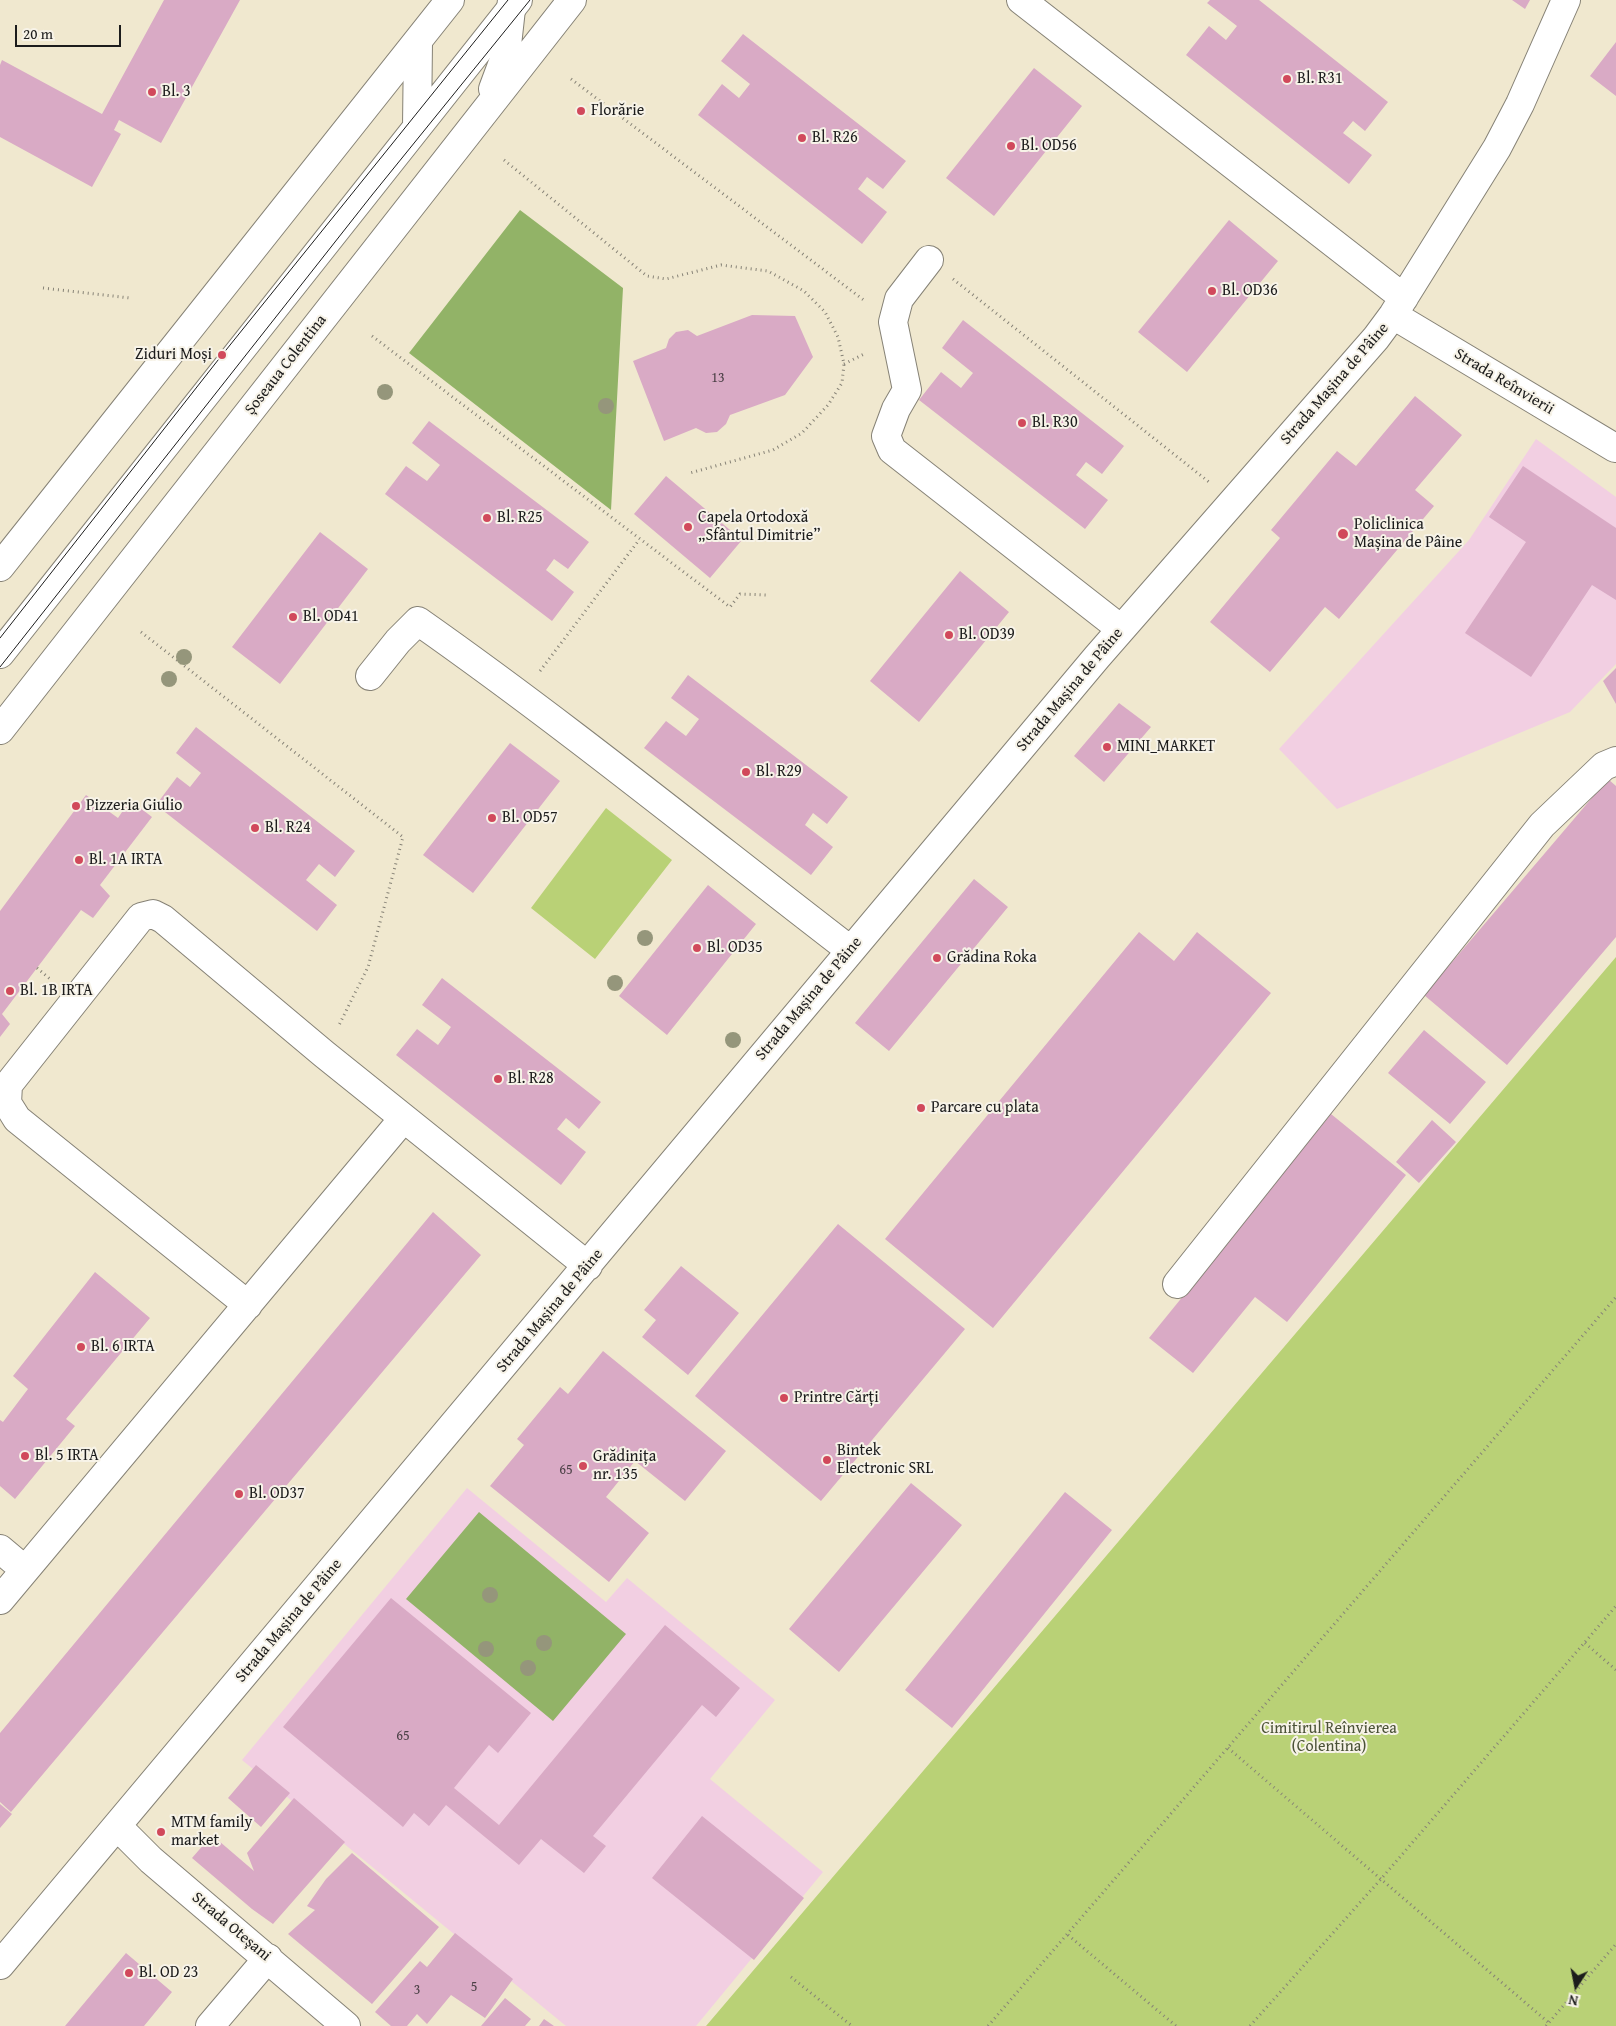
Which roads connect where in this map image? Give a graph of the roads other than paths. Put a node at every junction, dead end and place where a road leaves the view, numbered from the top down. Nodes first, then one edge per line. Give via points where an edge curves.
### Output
1 (434, 0) edge
2 (450, 0) edge
3 (572, 0) edge
4 (1021, 0) edge
5 (1566, 0) edge
6 (514, 3) edge
7 (418, 42) junction
8 (478, 122) junction
9 (417, 127) junction
10 (929, 260) road end
11 (1399, 307) junction
12 (1615, 448) edge
13 (0, 567) edge
14 (1121, 629) junction
15 (0, 654) edge
16 (370, 676) dead end
17 (0, 730) edge
18 (1616, 761) edge
19 (850, 950) junction
20 (403, 1118) junction
21 (588, 1266) junction
22 (1177, 1284) dead end
23 (248, 1305) junction
24 (0, 1549) edge
25 (25, 1570) junction
26 (0, 1600) edge
27 (117, 1826) junction
28 (268, 1958) junction
29 (0, 1965) edge
30 (210, 2026) edge
31 (346, 2026) edge

1 - 7 street
2 - 7 street
3 - 8 street, Șoseaua Colentina
4 - 11 street, Strada Reînvierii
5 - 11 street, Strada Mașina de Pâine via 1498,148
6 - 8 street via 500,74
6 - 9 street
7 - 9 street
7 - 13 street
8 - 17 street, Șoseaua Colentina
9 - 15 street
10 - 14 street via 899,299 893,322 907,390 886,436 892,450
11 - 12 street, Strada Reînvierii
11 - 14 street, Strada Mașina de Pâine via 1376,338
14 - 19 street, Strada Mașina de Pâine
16 - 19 street via 418,621 522,694
18 - 22 street via 1604,766 1542,825
19 - 21 street, Strada Mașina de Pâine
20 - 21 street
20 - 23 street
20 - 23 street via 164,919 153,914 141,917 8,1086 7,1103 16,1119
21 - 27 street, Strada Mașina de Pâine
23 - 25 street
24 - 25 street
25 - 26 street
27 - 28 street, Strada Oteșani via 151,1860
27 - 29 street, Strada Mașina de Pâine
28 - 30 street
28 - 31 street, Strada Oteșani

